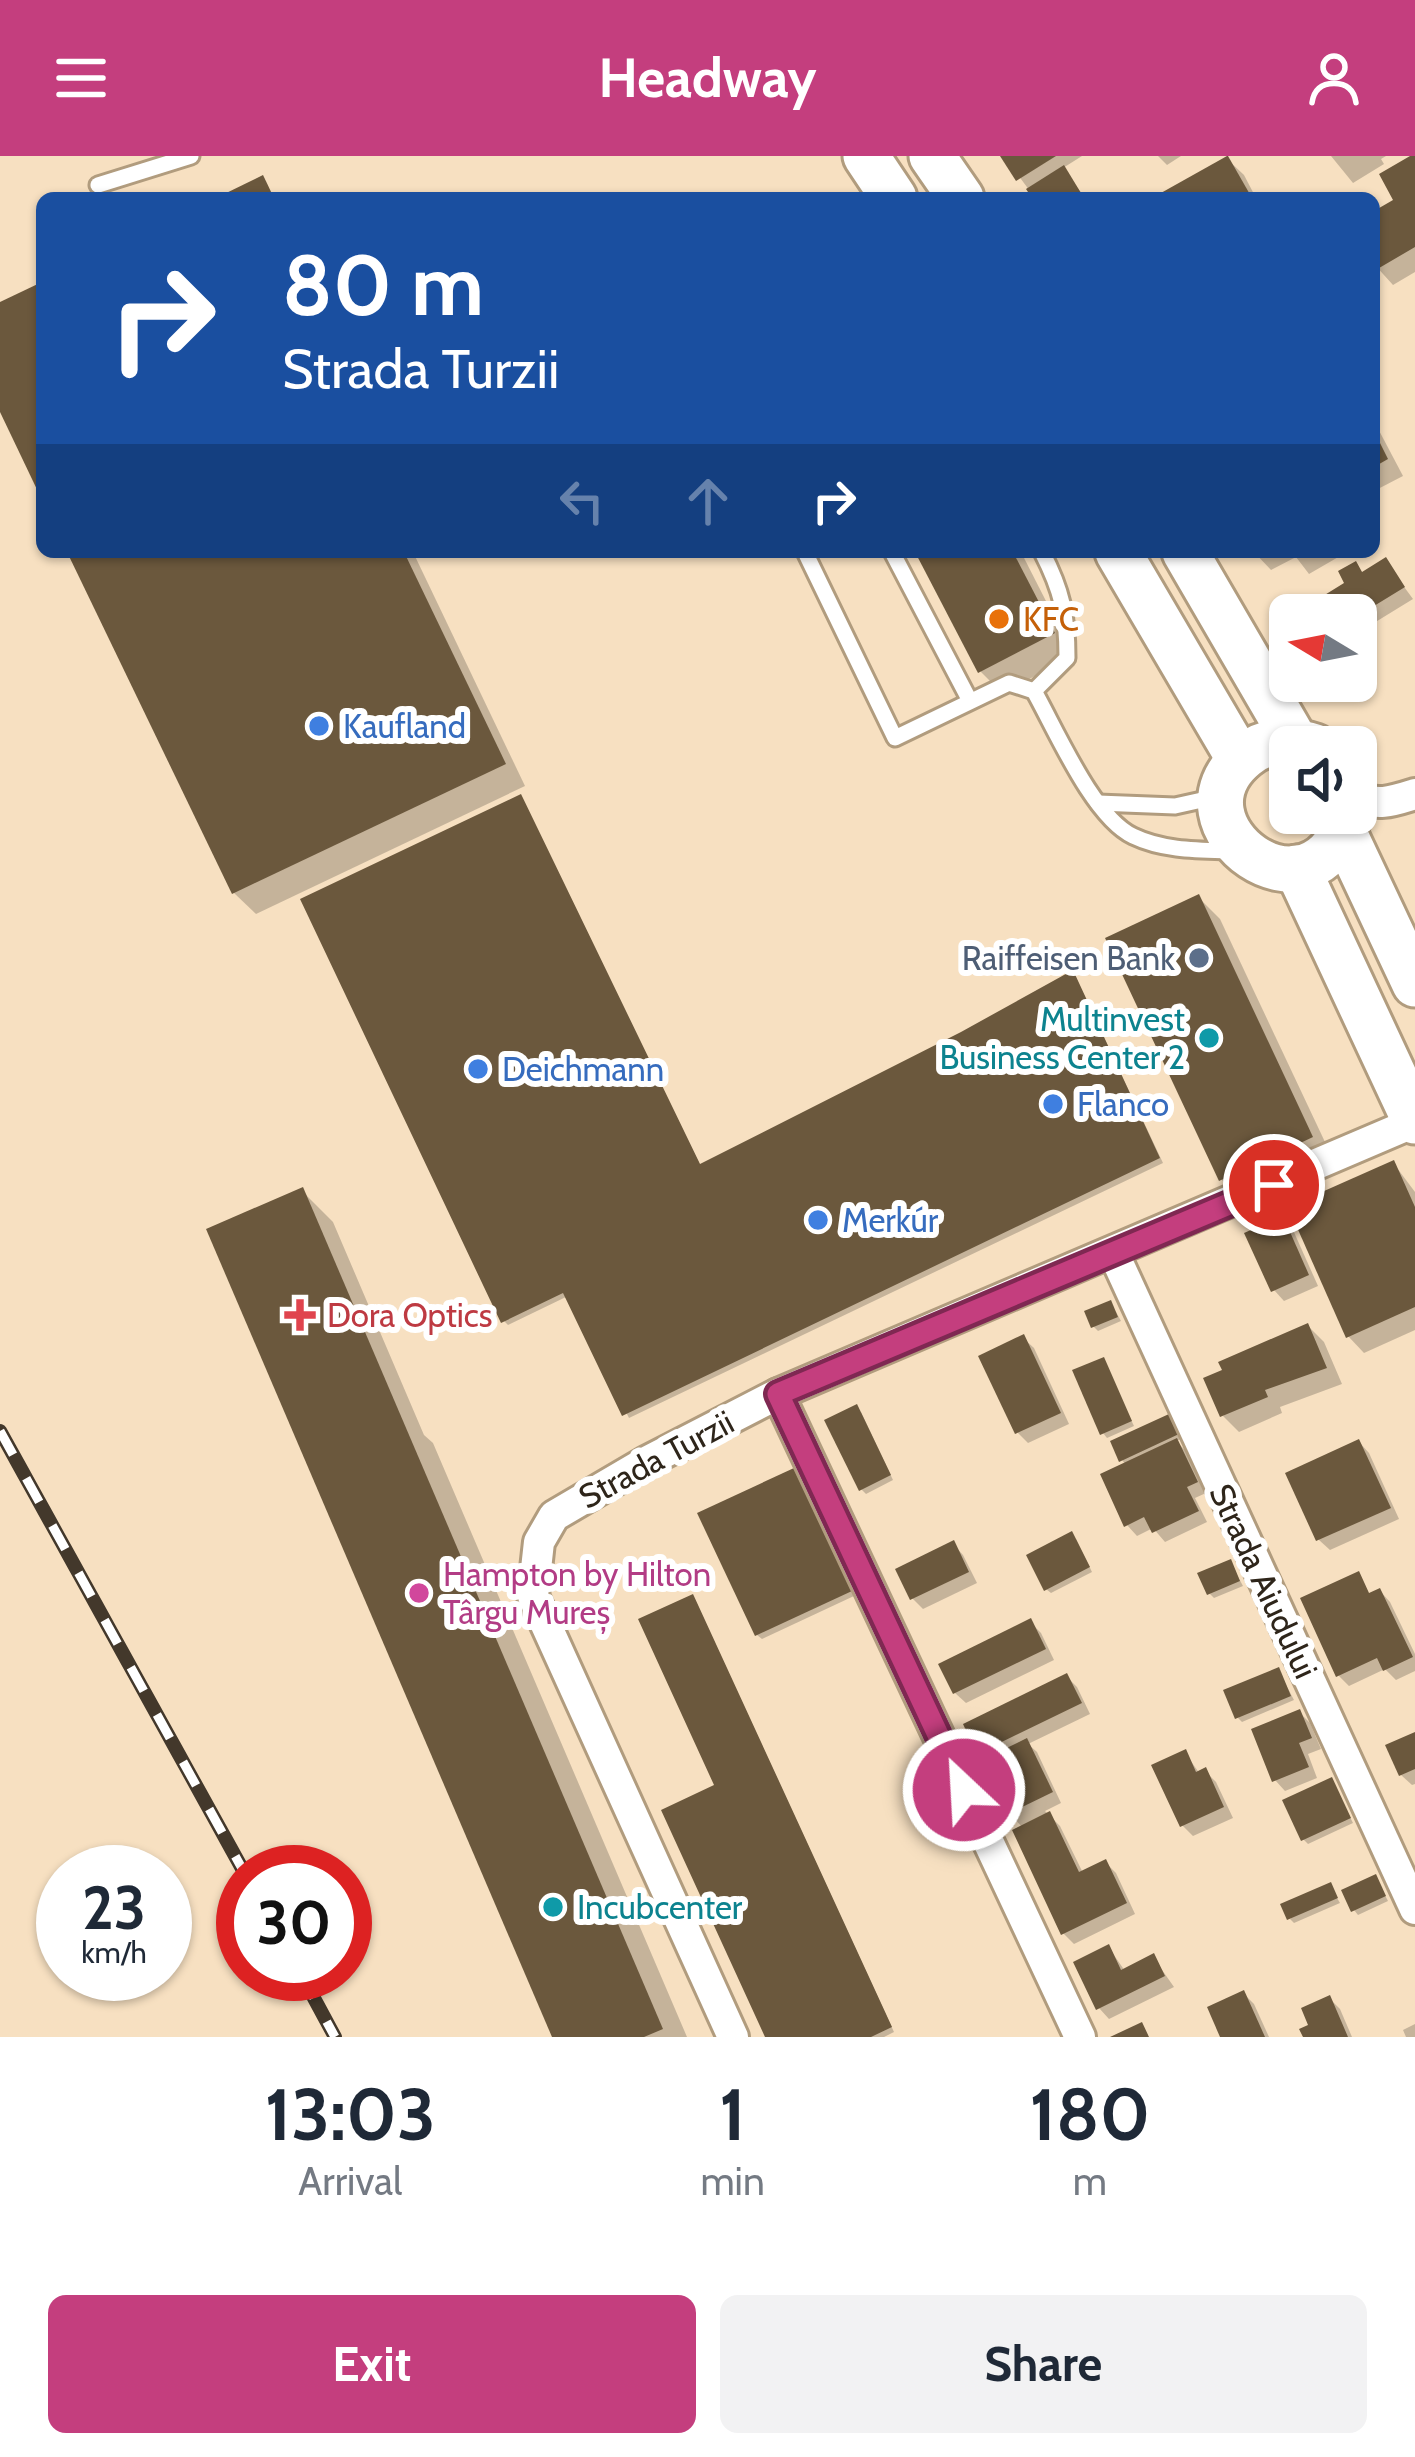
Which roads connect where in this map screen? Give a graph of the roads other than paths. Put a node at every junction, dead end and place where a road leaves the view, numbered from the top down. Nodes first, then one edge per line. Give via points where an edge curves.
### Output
1 (191, 156) edge
2 (866, 156) edge
3 (932, 156) edge
4 (98, 185) dead end
5 (890, 192) edge
6 (957, 192) edge
7 (808, 558) edge
8 (895, 558) edge
9 (1045, 558) edge
10 (1121, 558) edge
11 (1189, 558) edge
12 (1034, 691) junction
13 (970, 701) junction
14 (1294, 726) edge
15 (1269, 743) edge
16 (1231, 778) junction
17 (1415, 794) edge
18 (1098, 803) junction
19 (1377, 803) edge
20 (1341, 834) edge
21 (1358, 834) edge
22 (1241, 851) junction
23 (1297, 868) junction
24 (1415, 984) edge
25 (1415, 1121) edge
26 (1114, 1252) junction
27 (778, 1394) junction
28 (1415, 1909) edge
29 (733, 2037) edge
30 (1080, 2037) edge

1 - 4 lane
2 - 5 main road
3 - 6 main road
7 - 13 lane via 896,737
8 - 13 lane
9 - 12 lane via 1067,616 1066,658
10 - 16 main road
11 - 14 main road
12 - 13 lane via 1009,683
12 - 18 lane
15 - 16 main road
16 - 18 lane via 1175,806
16 - 22 main road via 1222,816
17 - 19 street
18 - 22 lane via 1128,834 1158,845
20 - 23 main road via 1333,850
21 - 24 main road
22 - 23 main road
23 - 25 main road
25 - 26 street, Strada Turzii
26 - 27 street, Strada Turzii
26 - 28 street, Strada Aiudului
27 - 29 street, Strada Turzii via 566,1507 539,1542 532,1571 544,1626
27 - 30 street

